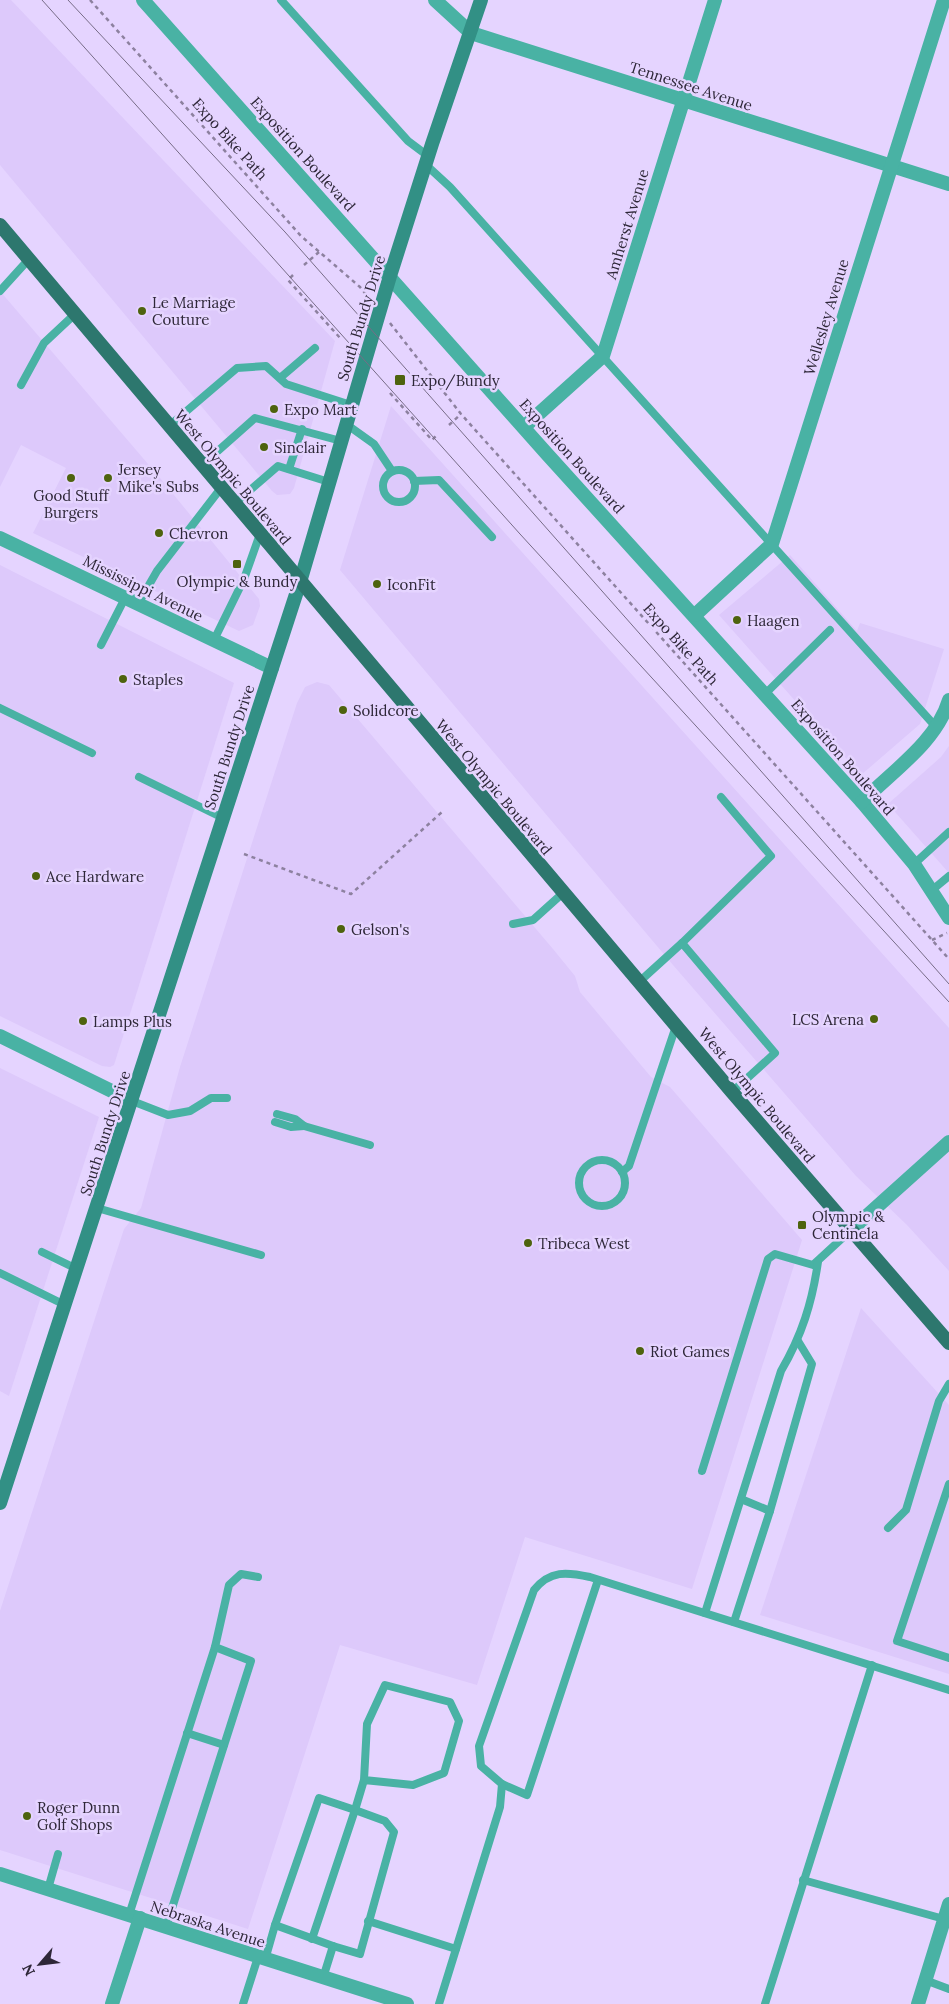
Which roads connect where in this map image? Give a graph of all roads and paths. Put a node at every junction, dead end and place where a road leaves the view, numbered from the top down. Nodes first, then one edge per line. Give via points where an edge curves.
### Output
1 (90, 0) edge
2 (143, 0) edge
3 (281, 0) edge
4 (435, 0) edge
5 (481, 0) edge
6 (714, 0) edge
7 (944, 0) edge
8 (471, 32) junction
9 (682, 100) junction
10 (427, 160) junction
11 (890, 166) junction
12 (949, 184) edge
13 (0, 225) edge
14 (319, 252) junction
15 (29, 259) junction
16 (304, 264) dead end
17 (293, 275) dead end
18 (390, 276) junction
19 (360, 287) dead end
20 (0, 291) edge
21 (75, 314) junction
22 (404, 338) dead end
23 (341, 339) dead end
24 (315, 348) dead end
25 (603, 356) junction
26 (280, 378) junction
27 (22, 385) dead end
28 (390, 393) dead end
29 (351, 405) junction
30 (461, 414) junction
31 (346, 424) junction
32 (449, 424) dead end
33 (168, 426) junction
34 (524, 427) junction
35 (302, 429) junction
36 (436, 436) dead end
37 (340, 441) junction
38 (202, 465) junction
39 (289, 469) junction
40 (392, 471) junction
41 (414, 481) junction
42 (329, 482) junction
43 (220, 488) junction
44 (234, 504) junction
45 (260, 534) junction
46 (492, 537) dead end
47 (0, 538) edge
48 (772, 544) junction
49 (300, 582) junction
50 (125, 598) junction
51 (138, 604) junction
52 (695, 615) junction
53 (830, 630) dead end
54 (214, 640) junction
55 (101, 645) dead end
56 (272, 668) junction
57 (765, 694) junction
58 (949, 700) edge
59 (0, 708) edge
60 (936, 727) junction
61 (92, 753) dead end
62 (139, 777) dead end
63 (721, 797) dead end
64 (862, 802) junction
65 (442, 812) dead end
66 (223, 818) junction
67 (949, 832) edge
68 (244, 854) dead end
69 (914, 864) junction
70 (949, 876) edge
71 (932, 891) junction
72 (563, 893) junction
73 (949, 918) edge
74 (512, 924) dead end
75 (949, 932) edge
76 (932, 940) junction
77 (682, 943) junction
78 (949, 958) edge
79 (639, 982) junction
80 (676, 1026) junction
81 (0, 1036) edge
82 (732, 1092) junction
83 (132, 1101) junction
84 (226, 1102) dead end
85 (276, 1118) dead end
86 (949, 1142) edge
87 (370, 1145) dead end
88 (622, 1172) junction
89 (97, 1208) junction
90 (850, 1231) junction
91 (42, 1252) dead end
92 (261, 1255) dead end
93 (818, 1262) junction
94 (77, 1269) junction
95 (0, 1273) edge
96 (65, 1305) junction
97 (798, 1341) junction
98 (949, 1343) edge
99 (949, 1384) edge
100 (702, 1471) dead end
101 (949, 1484) edge
102 (741, 1500) junction
103 (0, 1503) edge
104 (770, 1511) junction
105 (888, 1528) dead end
106 (258, 1577) dead end
107 (598, 1580) junction
108 (705, 1613) junction
109 (734, 1622) junction
110 (214, 1647) junction
111 (949, 1658) edge
112 (872, 1665) junction
113 (949, 1690) edge
114 (187, 1733) junction
115 (224, 1744) junction
116 (364, 1780) junction
117 (502, 1784) junction
118 (355, 1810) junction
119 (58, 1854) dead end
120 (0, 1874) edge
121 (803, 1880) junction
122 (48, 1889) junction
123 (949, 1904) edge
124 (135, 1916) junction
125 (944, 1919) junction
126 (368, 1920) junction
127 (275, 1925) junction
128 (166, 1927) junction
129 (312, 1938) junction
130 (333, 1946) junction
131 (456, 1949) junction
132 (261, 1958) junction
133 (323, 1978) junction
134 (925, 1980) junction
135 (949, 1989) edge
136 (377, 2000) edge
137 (112, 2004) edge
138 (243, 2004) edge
139 (407, 2004) edge
140 (439, 2004) edge
141 (765, 2004) edge
142 (918, 2004) edge

1 - 14 path, Expo Bike Path via 301,236
2 - 18 street, Exposition Boulevard
3 - 10 lane
4 - 8 street, Tennessee Avenue
5 - 8 main road, South Bundy Drive
6 - 9 street, Amherst Avenue
7 - 11 street, Wellesley Avenue
8 - 9 street, Tennessee Avenue
8 - 10 main road, South Bundy Drive
9 - 11 street, Tennessee Avenue
9 - 25 street, Amherst Avenue
10 - 18 main road, South Bundy Drive
10 - 25 lane
11 - 12 street, Tennessee Avenue
11 - 48 street, Wellesley Avenue
13 - 15 main road, West Olympic Boulevard
14 - 16 path
14 - 19 path, Expo Bike Path
15 - 20 lane
15 - 21 main road, West Olympic Boulevard
17 - 23 path via 288,280
18 - 29 main road, South Bundy Drive
18 - 34 street, Exposition Boulevard
21 - 27 lane via 44,343
21 - 33 main road, West Olympic Boulevard
22 - 30 path, Expo Bike Path
24 - 26 lane
25 - 34 street
25 - 48 lane
26 - 29 lane via 286,384
26 - 33 lane via 266,366 237,368
28 - 36 path via 432,440
29 - 31 main road, South Bundy Drive
30 - 32 path
30 - 76 path, Expo Bike Path
31 - 37 main road, South Bundy Drive
31 - 40 lane via 374,444
33 - 38 main road, West Olympic Boulevard
34 - 52 street, Exposition Boulevard
35 - 37 lane
35 - 38 lane via 282,427 255,418
35 - 39 lane
37 - 42 main road, South Bundy Drive
38 - 43 main road, West Olympic Boulevard
39 - 42 lane
39 - 44 lane via 278,466
40 - 41 lane via 402,470
40 - 41 lane via 383,484 385,493 392,500 402,501 411,496
41 - 46 lane via 439,480
42 - 49 main road, South Bundy Drive
43 - 44 main road, West Olympic Boulevard
43 - 51 lane via 157,571
44 - 45 main road, West Olympic Boulevard
45 - 49 main road, West Olympic Boulevard
45 - 54 lane via 244,579
47 - 50 street, Mississippi Avenue
48 - 52 street, Wellesley Avenue
48 - 60 lane
49 - 56 main road, South Bundy Drive
49 - 72 main road, West Olympic Boulevard
50 - 51 street, Mississippi Avenue
50 - 55 lane
51 - 54 street, Mississippi Avenue
52 - 57 street, Exposition Boulevard
53 - 57 lane
54 - 56 street, Mississippi Avenue
56 - 66 main road, South Bundy Drive
57 - 64 street, Exposition Boulevard
58 - 60 street
59 - 61 lane
60 - 64 street via 920,748
62 - 66 lane
63 - 77 lane via 771,856
64 - 69 street, Exposition Boulevard
65 - 68 path via 351,894
66 - 83 main road, South Bundy Drive
67 - 69 lane
69 - 71 street, Exposition Boulevard
70 - 71 lane
71 - 73 street, Exposition Boulevard
72 - 74 lane via 533,920
72 - 79 main road, West Olympic Boulevard
75 - 76 path
76 - 78 path, Expo Bike Path
77 - 79 lane
77 - 82 lane via 775,1053
79 - 80 main road, West Olympic Boulevard
80 - 82 main road, West Olympic Boulevard
80 - 88 lane via 629,1166
81 - 83 street
82 - 90 main road, West Olympic Boulevard
83 - 84 lane via 168,1115 182,1114 211,1098
83 - 89 main road, South Bundy Drive
85 - 87 lane via 295,1119 304,1126
86 - 90 street
88 - 88 lane via 625,1187 618,1200 611,1204 589,1202 580,1190 584,1169 597,1161 611,1162
89 - 92 lane
89 - 94 main road, South Bundy Drive
90 - 93 lane
90 - 98 main road, West Olympic Boulevard
91 - 94 lane
93 - 97 lane via 814,1288
93 - 100 lane via 813,1265 775,1254 768,1259
94 - 96 main road, South Bundy Drive
95 - 96 lane
96 - 103 main road, South Bundy Drive
97 - 102 lane via 781,1371
97 - 104 lane via 812,1364
99 - 105 lane via 939,1401 906,1510
101 - 111 lane via 897,1641
102 - 104 lane
102 - 108 lane
104 - 109 lane
106 - 110 lane via 241,1574 229,1585
107 - 108 lane
107 - 117 lane via 527,1795
107 - 117 lane via 567,1572 554,1574 541,1581 534,1590 480,1746 481,1766
108 - 109 lane
109 - 112 lane
110 - 114 lane
110 - 115 lane via 251,1661
112 - 113 lane
112 - 121 lane
114 - 115 lane
114 - 124 lane
115 - 128 lane
116 - 116 lane via 367,1724 385,1685 450,1702 459,1721 444,1773 413,1784
116 - 118 lane
117 - 131 lane via 500,1807
118 - 126 lane via 385,1821 394,1832
118 - 127 lane via 319,1798
118 - 129 lane
119 - 122 lane
120 - 122 street, Nebraska Avenue
121 - 125 lane
121 - 141 lane
122 - 124 street, Nebraska Avenue
123 - 125 street
124 - 128 street, Nebraska Avenue
124 - 137 street
125 - 134 street
126 - 130 lane via 360,1954
126 - 131 lane
127 - 129 lane
127 - 132 lane
128 - 132 street, Nebraska Avenue
129 - 130 lane
130 - 133 lane
131 - 140 lane
132 - 133 street, Nebraska Avenue
132 - 138 lane
133 - 136 street, Nebraska Avenue
134 - 135 lane
134 - 142 street
136 - 139 street, Nebraska Avenue

